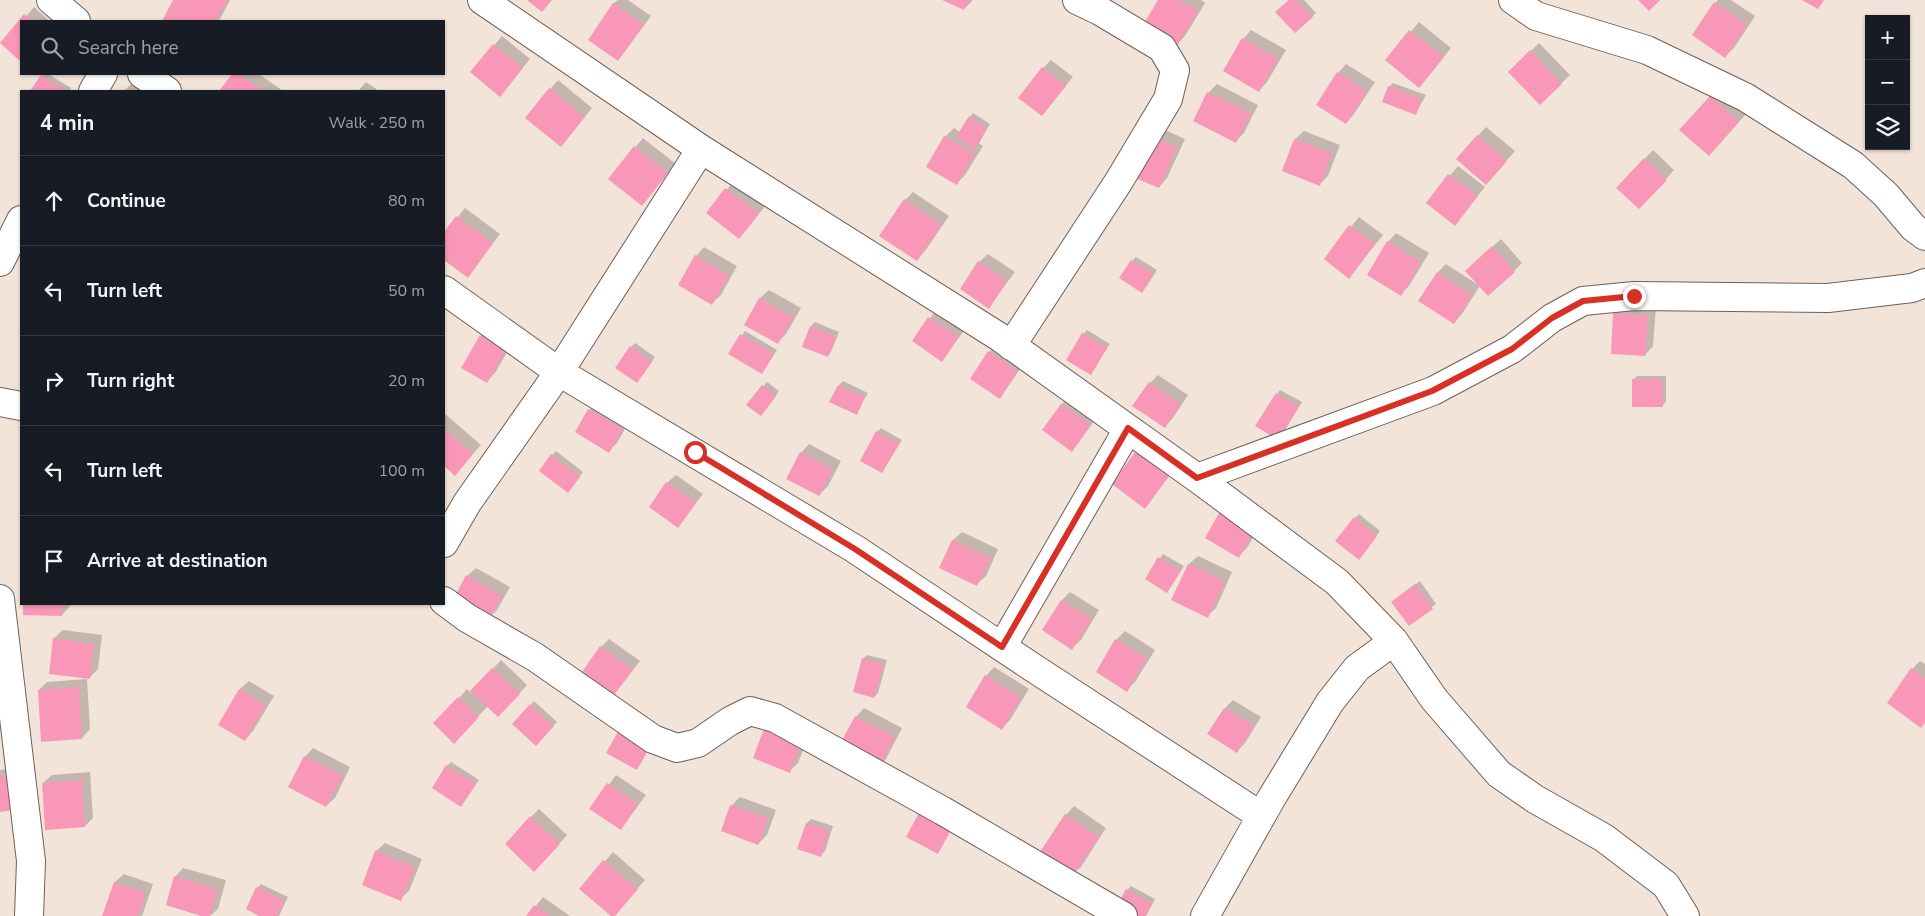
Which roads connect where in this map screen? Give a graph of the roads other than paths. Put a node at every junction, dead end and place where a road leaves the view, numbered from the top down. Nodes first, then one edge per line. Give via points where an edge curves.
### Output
1 (51, 0) edge
2 (482, 0) edge
3 (1077, 0) edge
4 (1513, 0) edge
5 (75, 20) edge
6 (102, 75) edge
7 (143, 75) edge
8 (94, 90) edge
9 (166, 90) edge
10 (701, 150) junction
11 (20, 222) edge
12 (1925, 236) edge
13 (0, 262) edge
14 (1925, 283) edge
15 (445, 291) edge
16 (1011, 346) junction
17 (559, 372) junction
18 (0, 402) edge
19 (20, 406) edge
20 (1128, 428) junction
21 (1197, 478) junction
22 (445, 541) edge
23 (0, 599) edge
24 (445, 602) edge
25 (1394, 641) junction
26 (1002, 647) junction
27 (1261, 816) junction
28 (29, 916) edge
29 (1123, 916) edge
30 (1204, 916) edge
31 (1685, 916) edge

1 - 5 street
2 - 10 street
3 - 16 street via 1162,48 1175,70 1168,100
4 - 12 street via 1536,16 1646,50 1745,97 1853,165
6 - 8 street
7 - 9 street
10 - 16 street
10 - 17 street
11 - 13 street
14 - 21 street via 1912,288 1828,298 1634,296 1583,301 1552,318 1512,349 1432,391
15 - 17 street
16 - 20 street
17 - 22 street via 467,503
17 - 26 street via 855,549
18 - 19 street
20 - 21 street
20 - 26 street
21 - 25 street via 1337,582
23 - 28 street via 31,861
24 - 29 street via 535,657 653,739 677,748 698,743 750,711 775,718
25 - 27 street via 1357,668 1330,702
25 - 31 street via 1434,699 1499,774 1535,799 1604,838 1651,873 1666,885
26 - 27 street
27 - 30 street

